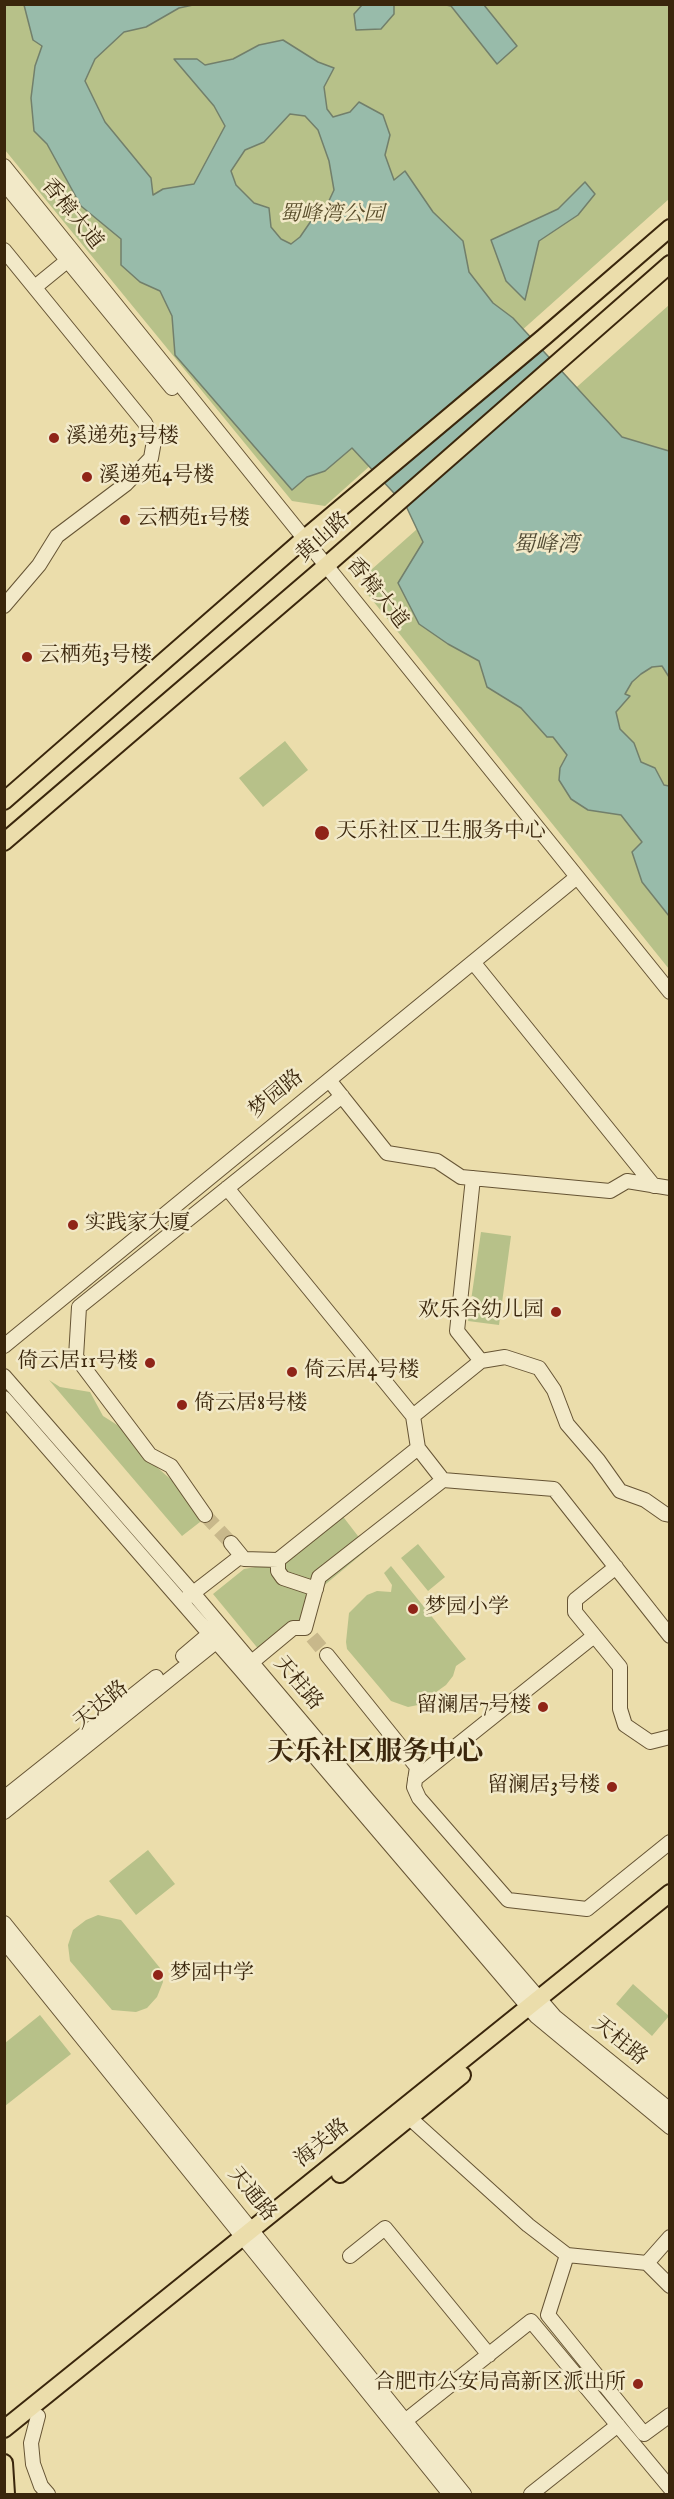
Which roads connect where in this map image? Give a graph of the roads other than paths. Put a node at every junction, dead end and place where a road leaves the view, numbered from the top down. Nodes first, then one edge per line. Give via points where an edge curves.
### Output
1 (4, 166) edge
2 (4, 183) edge
3 (669, 228) edge
4 (4, 250) edge
5 (72, 257) junction
6 (669, 264) edge
7 (35, 287) junction
8 (302, 541) junction
9 (324, 568) junction
10 (4, 606) edge
11 (4, 801) edge
12 (4, 842) edge
13 (575, 879) junction
14 (473, 962) junction
15 (669, 992) edge
16 (669, 1001) edge
17 (329, 1080) junction
18 (342, 1096) junction
19 (473, 1178) junction
20 (654, 1186) junction
21 (227, 1188) junction
22 (669, 1188) edge
23 (4, 1346) edge
24 (482, 1361) junction
25 (4, 1376) edge
26 (6, 1401) edge
27 (413, 1416) junction
28 (418, 1448) junction
29 (443, 1480) junction
30 (205, 1515) tunnel mouth
31 (669, 1515) edge
32 (231, 1543) tunnel mouth
33 (241, 1556) junction
34 (278, 1560) junction
35 (616, 1567) junction
36 (316, 1589) junction
37 (193, 1593) junction
38 (181, 1602) junction
39 (218, 1633) junction
40 (594, 1636) junction
41 (669, 1636) edge
42 (327, 1655) tunnel mouth
43 (246, 1666) junction
44 (669, 1738) edge
45 (415, 1779) junction
46 (4, 1798) edge
47 (4, 1812) edge
48 (669, 1842) edge
49 (669, 1893) edge
50 (669, 1908) edge
51 (4, 1923) edge
52 (4, 1941) edge
53 (537, 2007) junction
54 (669, 2110) edge
55 (405, 2114) junction
56 (669, 2127) edge
57 (669, 2237) edge
58 (251, 2238) junction
59 (567, 2255) junction
60 (350, 2256) dead end
61 (647, 2263) junction
62 (669, 2286) edge
63 (489, 2355) junction
64 (669, 2415) edge
65 (38, 2416) junction
66 (405, 2421) junction
67 (618, 2425) junction
68 (4, 2430) edge
69 (4, 2443) edge
70 (4, 2463) edge
71 (669, 2488) edge
72 (6, 2494) edge
73 (48, 2494) edge
74 (450, 2494) edge
75 (464, 2494) edge
76 (531, 2494) edge

1 - 5 street, 香樟大道
2 - 5 street, 香樟大道
3 - 8 main road, 黄山路
4 - 7 street
5 - 7 street
5 - 8 street, 香樟大道
6 - 9 main road, 黄山路
7 - 10 street via 145,423 154,441 151,458 126,484 57,536 39,565
8 - 9 street, 香樟大道
8 - 11 main road, 黄山路
9 - 12 main road, 黄山路
9 - 13 street, 香樟大道
13 - 14 street, 梦园路
13 - 15 street, 香樟大道
13 - 16 street, 香樟大道
14 - 17 street, 梦园路
14 - 20 street
17 - 18 street
17 - 23 street, 梦园路
18 - 19 street via 387,1153 437,1161 461,1177
18 - 21 street
19 - 20 street via 610,1191 627,1181
19 - 24 street via 457,1330
20 - 22 street
21 - 27 street
21 - 30 street via 79,1307 76,1357 150,1455 171,1466
24 - 27 street
24 - 31 street via 505,1357 539,1368 554,1390 567,1424 620,1491
25 - 37 street, 天柱路
26 - 38 street, 天柱路
27 - 28 street
28 - 29 street
28 - 34 street
29 - 35 street via 554,1489
29 - 36 street via 319,1577
32 - 33 street
33 - 34 street
33 - 37 street
34 - 36 street via 283,1578
35 - 40 street via 575,1600 574,1612
35 - 41 street
36 - 43 street via 308,1633 293,1628
37 - 38 street
37 - 39 street, 天柱路
38 - 39 street, 天柱路
39 - 43 street, 天柱路
39 - 46 street, 天达路
39 - 47 street, 天达路
40 - 44 street via 620,1667 620,1710 625,1725 650,1742
40 - 45 street
42 - 45 street via 417,1767
43 - 53 street, 天柱路
45 - 48 street via 419,1798 508,1900 587,1908
49 - 53 main road, 海关路
50 - 53 main road, 海关路
51 - 58 street, 天通路
52 - 58 street, 天通路
53 - 54 street, 天柱路 via 555,2017
53 - 55 main road, 海关路
53 - 56 street, 天柱路
55 - 58 main road, 海关路
55 - 59 street
57 - 61 street
58 - 65 main road, 海关路
58 - 66 street, 天通路
58 - 68 main road, 海关路
58 - 74 street, 天通路
59 - 61 street
59 - 64 street via 548,2315 644,2434
60 - 63 street via 385,2228
61 - 62 street
63 - 66 street
63 - 67 street via 531,2321
65 - 69 main road, 海关路
65 - 73 street via 32,2431 33,2464
66 - 75 street, 天通路
67 - 71 street
67 - 76 street
70 - 72 main road

